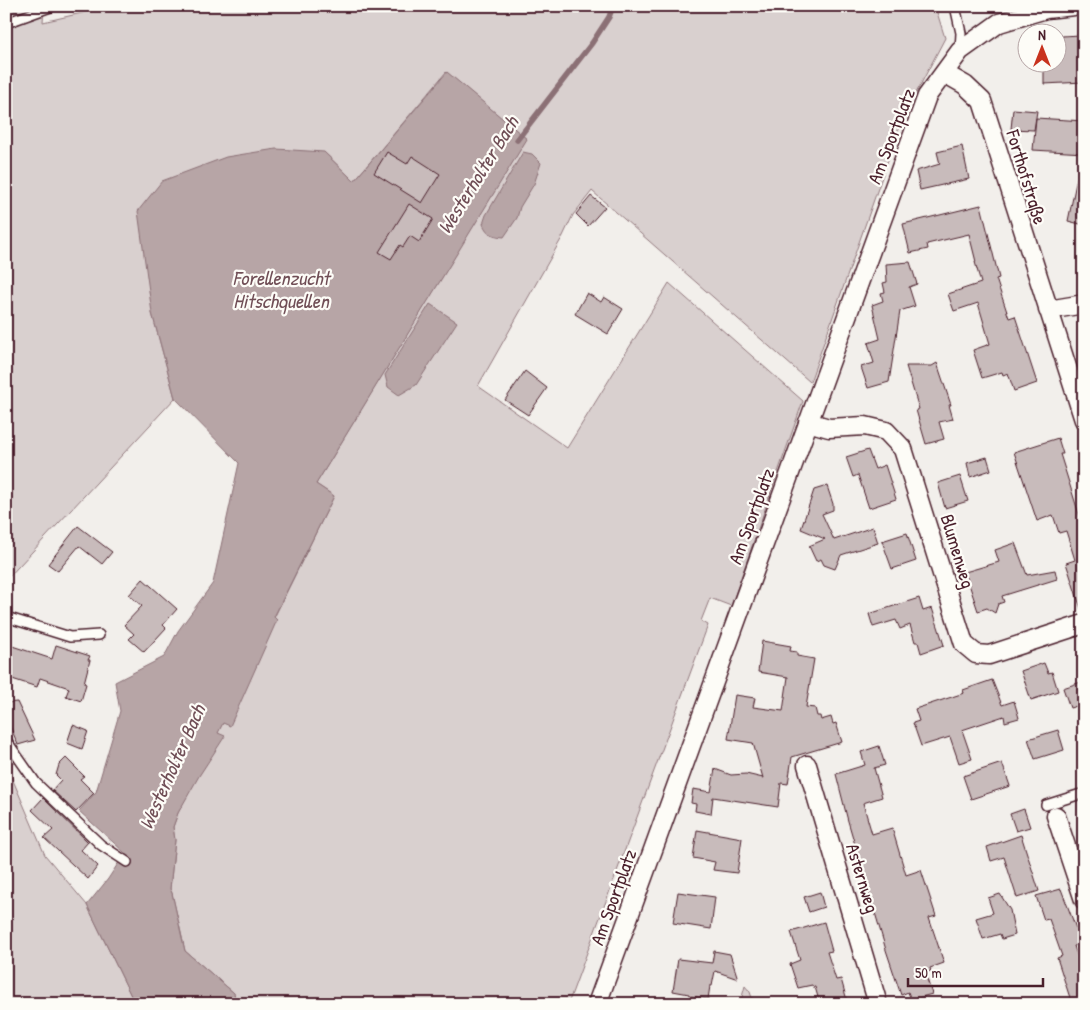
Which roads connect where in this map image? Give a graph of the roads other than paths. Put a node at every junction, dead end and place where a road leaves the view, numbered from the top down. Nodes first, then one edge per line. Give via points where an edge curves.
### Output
1 (53, 6) edge
2 (955, 6) edge
3 (1074, 6) edge
4 (6, 23) edge
5 (960, 51) junction
6 (944, 73) junction
7 (1084, 304) edge
8 (1048, 310) junction
9 (1084, 420) edge
10 (808, 422) junction
11 (6, 617) edge
12 (1084, 624) edge
13 (99, 635) dead end
14 (6, 740) edge
15 (807, 764) dead end
16 (1084, 793) edge
17 (1051, 810) joint
18 (127, 862) dead end
19 (1084, 900) edge
20 (597, 1004) edge
21 (878, 1004) edge

1 - 4 lane
2 - 5 lane via 961,33
3 - 5 street, Am Sportplatz via 1046,9 998,23
5 - 6 street, Am Sportplatz
6 - 8 street, Forthofstraße via 965,84 982,101
6 - 10 street, Am Sportplatz via 927,96
7 - 8 street
8 - 9 street, Forthofstraße
10 - 12 street, Blumenweg via 829,428 865,426 886,430 903,449 964,644 976,654 989,655
10 - 20 street, Am Sportplatz
11 - 13 lane via 70,637
14 - 18 lane via 36,783 101,846
15 - 21 street, Asternweg
16 - 17 lane
17 - 19 street

